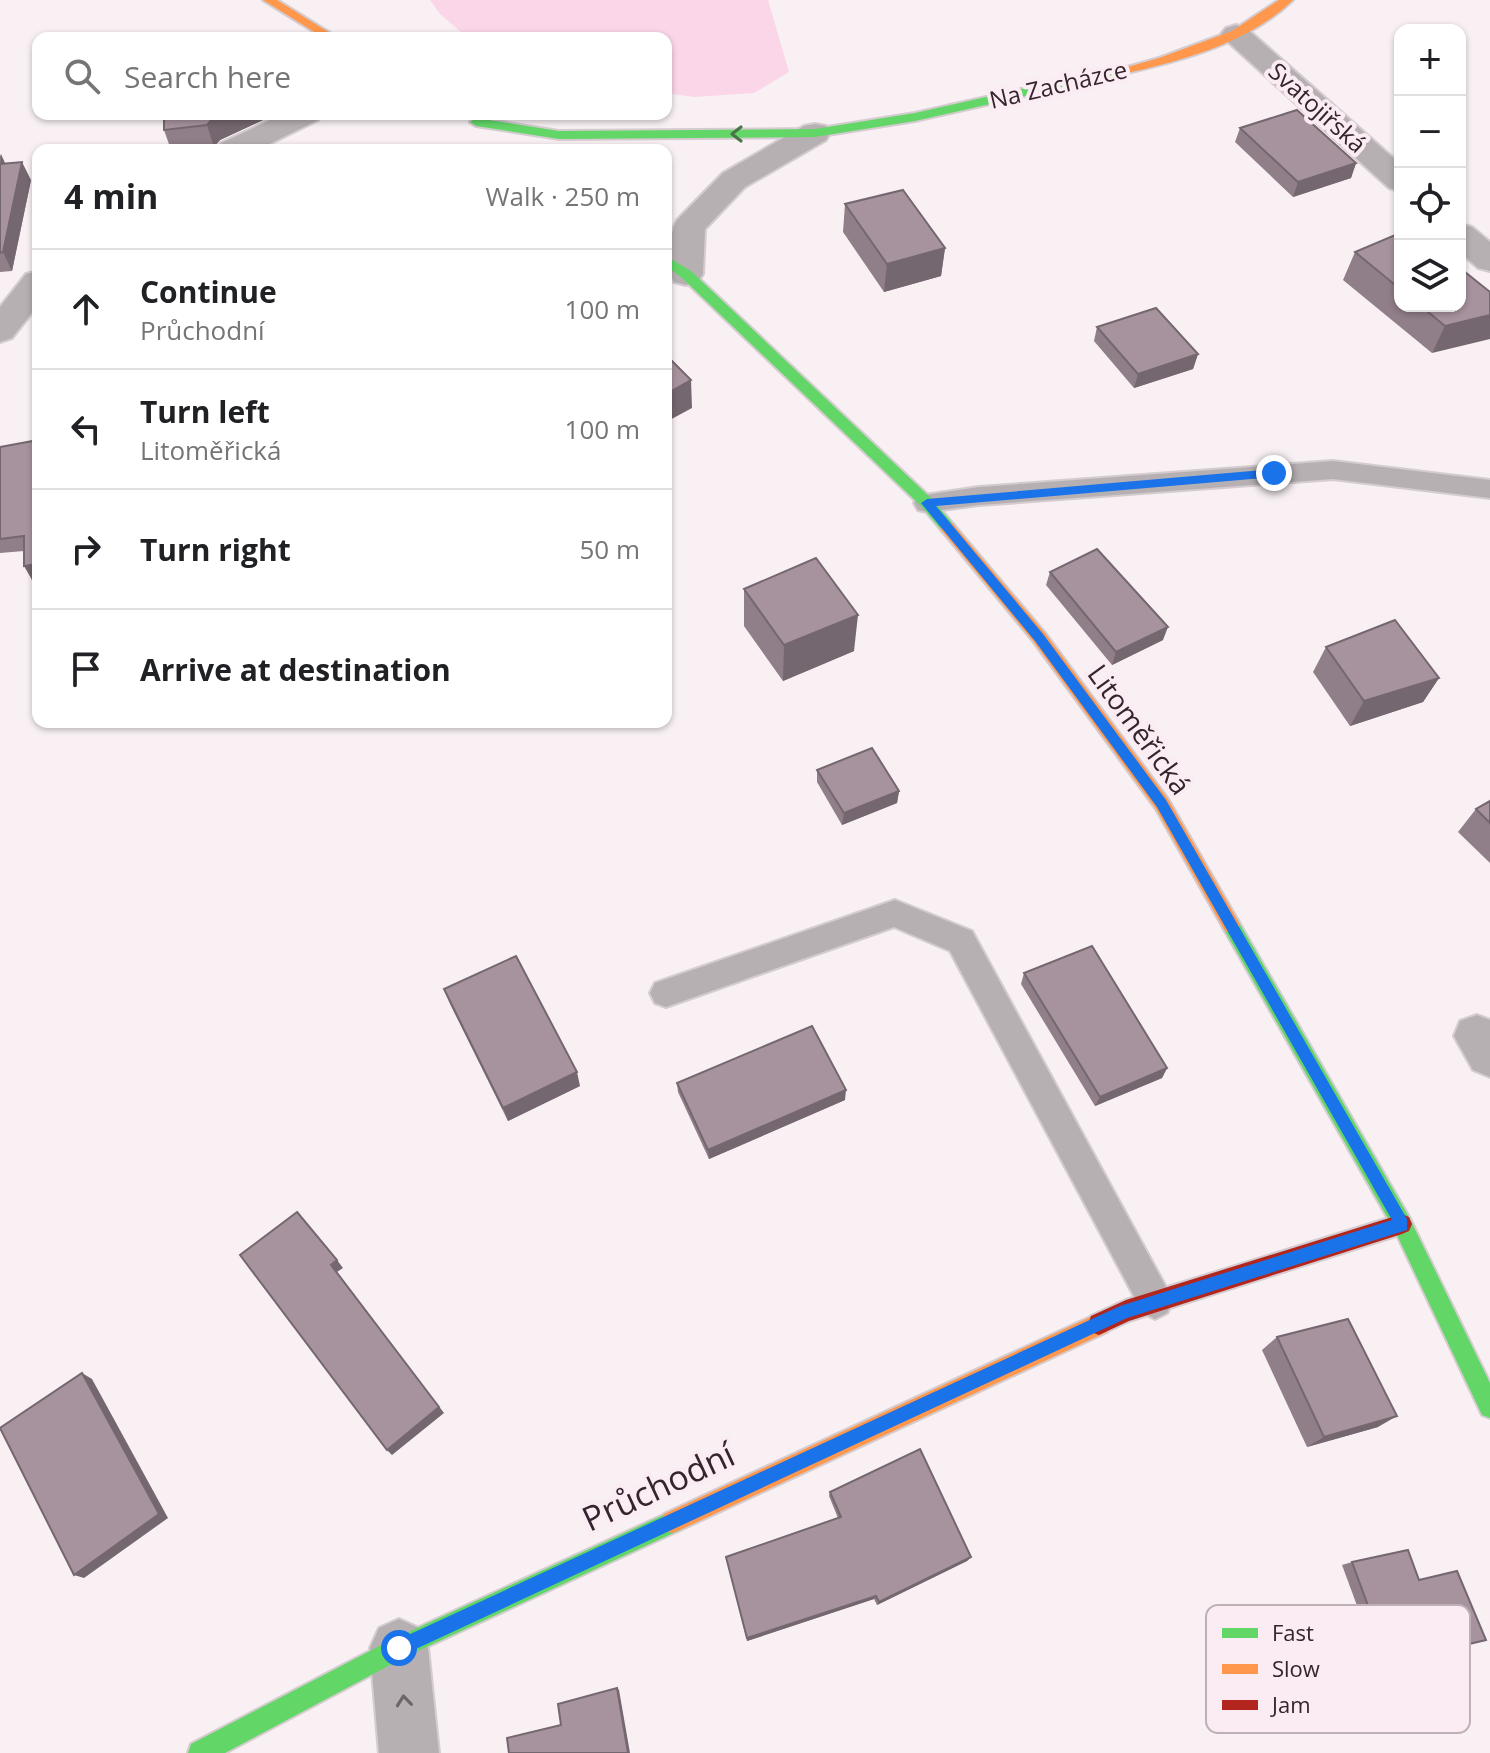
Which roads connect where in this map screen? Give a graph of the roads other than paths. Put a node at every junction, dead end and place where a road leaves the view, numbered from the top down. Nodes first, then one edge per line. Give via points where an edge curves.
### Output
1 (269, 0) edge
2 (1287, 0) edge
3 (322, 32) edge
4 (1236, 34) junction
5 (294, 120) edge
6 (472, 120) edge
7 (480, 120) edge
8 (815, 133) junction
9 (505, 143) dead end
10 (244, 144) edge
11 (1394, 176) edge
12 (1466, 239) edge
13 (1490, 260) edge
14 (676, 267) edge
15 (32, 290) edge
16 (0, 330) edge
17 (1490, 489) edge
18 (927, 503) junction
19 (666, 993) dead end
20 (1402, 1224) junction
21 (1155, 1301) junction
22 (1473, 1349) edge
23 (1490, 1407) edge
24 (399, 1648) junction
25 (200, 1753) edge
26 (409, 1753) edge

1 - 3 street
2 - 4 street, Na Zacházce
4 - 8 street, Na Zacházce via 1163,61 915,117
4 - 11 street, Svatojiřská
5 - 10 street
6 - 9 street
8 -> 7 street, Na Zacházce via 559,135
8 - 14 street, Na Zacházce via 734,180 689,227
12 - 13 street
14 - 18 street, Litoměřická
15 - 16 street
17 - 18 lane via 1333,470
18 - 20 street, Litoměřická via 1039,637 1162,804
19 - 21 lane via 895,913 961,941
20 - 21 street, Průchodní
20 - 22 street, Litoměřická
21 - 24 street, Průchodní
22 - 23 street, Litoměřická
24 - 25 street, Průchodní
26 -> 24 street

